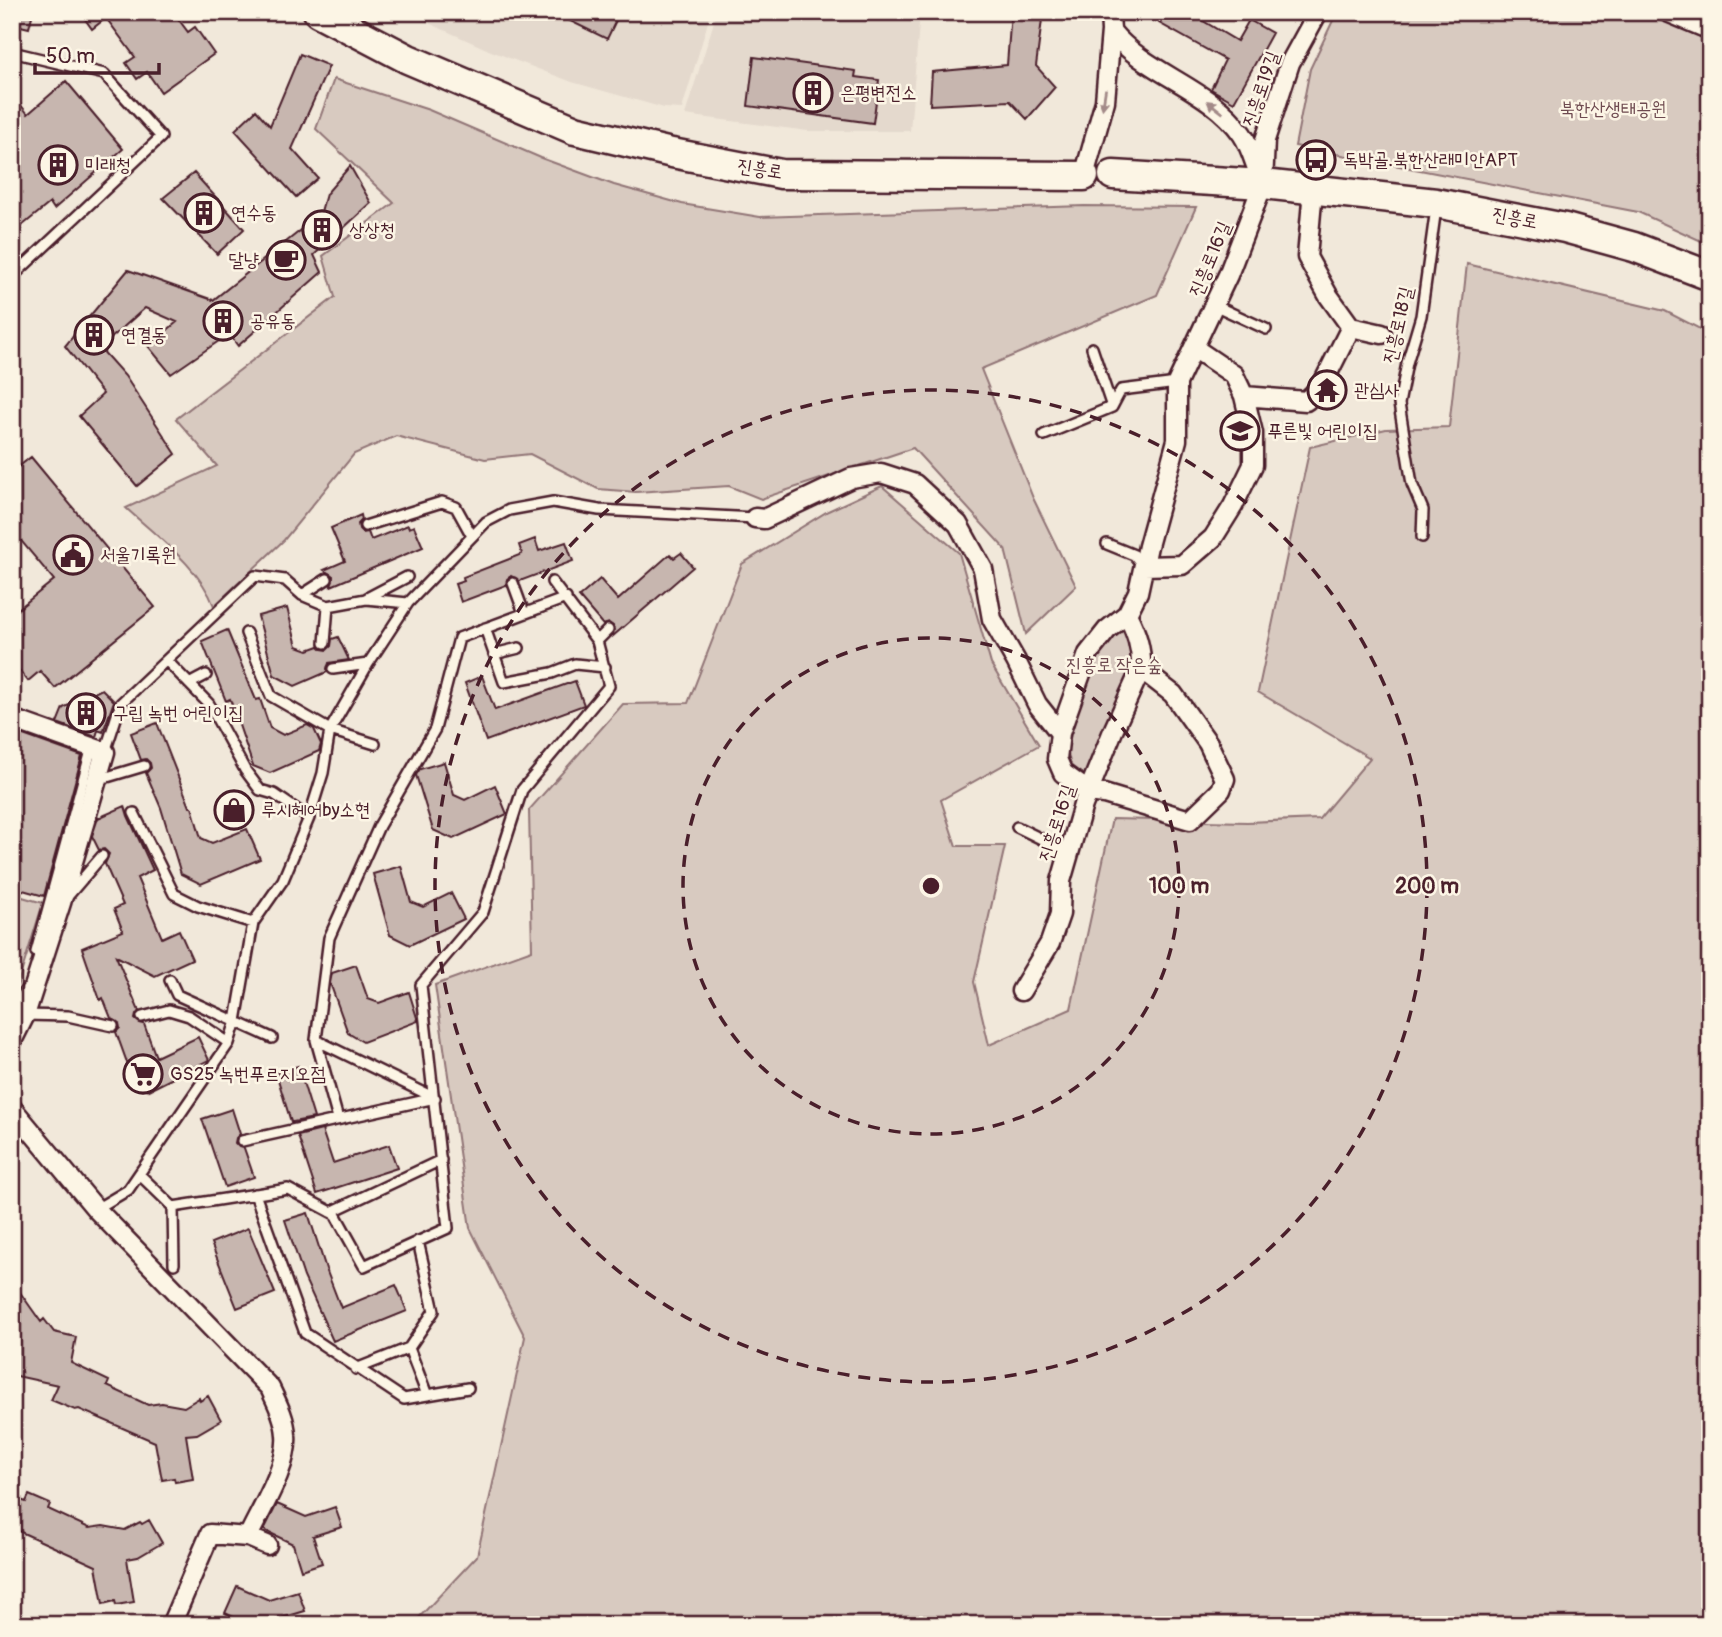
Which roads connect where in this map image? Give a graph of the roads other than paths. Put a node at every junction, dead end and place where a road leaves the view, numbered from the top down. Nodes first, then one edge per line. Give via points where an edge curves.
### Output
1 (317, 12) edge
2 (1110, 12) edge
3 (1318, 12) edge
4 (1667, 12) edge
5 (1710, 30) edge
6 (1111, 31) junction
7 (12, 52) edge
8 (1113, 175) dead end
9 (1084, 176) joint
10 (1263, 184) junction
11 (1313, 190) junction
12 (1436, 203) junction
13 (12, 276) edge
14 (1710, 276) edge
15 (1214, 305) junction
16 (1351, 327) junction
17 (1266, 329) dead end
18 (1382, 334) dead end
19 (1092, 348) dead end
20 (1194, 348) junction
21 (1177, 383) junction
22 (1244, 396) junction
23 (1112, 407) junction
24 (1044, 435) dead end
25 (755, 518) joint
26 (365, 526) dead end
27 (472, 536) junction
28 (1422, 537) dead end
29 (1107, 544) dead end
30 (1144, 566) junction
31 (407, 577) dead end
32 (327, 579) dead end
33 (552, 582) dead end
34 (513, 583) dead end
35 (302, 595) junction
36 (566, 598) junction
37 (366, 599) junction
38 (408, 603) junction
39 (328, 606) junction
40 (524, 613) junction
41 (1127, 614) junction
42 (485, 628) junction
43 (608, 630) dead end
44 (246, 633) dead end
45 (597, 641) junction
46 (325, 643) dead end
47 (519, 648) dead end
48 (494, 654) junction
49 (167, 661) junction
50 (368, 664) junction
51 (605, 667) junction
52 (333, 669) dead end
53 (1141, 669) junction
54 (206, 675) dead end
55 (189, 684) junction
56 (12, 719) edge
57 (330, 730) junction
58 (1060, 733) junction
59 (375, 744) dead end
60 (99, 750) junction
61 (144, 766) dead end
62 (95, 781) junction
63 (1088, 792) junction
64 (134, 813) dead end
65 (309, 818) junction
66 (1017, 827) dead end
67 (1068, 852) junction
68 (102, 856) dead end
69 (61, 903) junction
70 (253, 923) junction
71 (170, 980) dead end
72 (1021, 991) dead end
73 (19, 1015) edge
74 (142, 1017) dead end
75 (236, 1021) junction
76 (113, 1026) dead end
77 (272, 1038) dead end
78 (316, 1040) junction
79 (12, 1041) edge
80 (229, 1043) junction
81 (435, 1098) junction
82 (12, 1108) edge
83 (338, 1119) junction
84 (242, 1141) dead end
85 (441, 1160) junction
86 (139, 1174) junction
87 (255, 1194) junction
88 (173, 1207) junction
89 (96, 1209) junction
90 (331, 1212) junction
91 (418, 1241) junction
92 (174, 1264) dead end
93 (409, 1348) junction
94 (356, 1369) junction
95 (468, 1388) dead end
96 (427, 1395) junction
97 (248, 1537) junction
98 (267, 1545) dead end
99 (171, 1625) edge

1 - 9 main road, 진흥로 via 408,59 575,130 672,153 781,174
2 - 6 street, 진흥로
3 - 10 street, 진흥로19길 via 1290,63 1265,140
4 - 5 street
6 -> 9 street, 진흥로 via 1105,101
10 -> 6 street via 1243,136 1226,116 1156,70
7 - 13 lane via 104,74 162,137
8 - 10 main road, 진흥로
10 - 11 main road, 진흥로
10 - 15 street, 진흥로16길
11 - 12 main road, 진흥로
11 - 16 street via 1307,257
12 - 14 main road, 진흥로 via 1634,247
12 - 28 lane, 진흥로18길 via 1421,316 1399,404 1412,484 1423,510
15 - 17 lane
15 - 20 street, 진흥로16길
16 - 18 street
16 - 22 street via 1321,387 1307,401
19 - 23 lane
20 - 21 street, 진흥로16길
20 - 22 street via 1234,375
21 - 23 lane via 1121,390
21 - 30 street, 진흥로16길 via 1177,440
22 - 30 street via 1253,433 1253,465 1233,506 1213,538 1182,565
23 - 24 lane
25 - 27 lane via 599,510 553,502 509,510
25 - 58 street via 764,519 850,478 881,473 915,484 958,524 983,569 992,618 1037,704
26 - 27 lane via 442,502 456,507
27 - 38 lane
29 - 30 lane via 1134,555
30 - 41 street, 진흥로16길
31 - 37 lane
32 - 35 lane
33 - 36 lane
34 - 40 lane
35 - 39 lane
35 - 49 lane via 285,580 255,576
36 - 40 lane
36 - 45 lane
37 - 38 lane
37 - 39 lane
38 - 50 lane
39 - 46 lane
40 - 42 lane
41 - 53 street via 1142,654
41 - 58 street via 1087,654
42 - 48 lane
42 - 78 lane via 459,638 435,729 379,826 329,938
43 - 45 lane
44 - 57 lane via 271,696
45 - 51 lane
47 - 48 lane
48 - 51 lane via 504,682 575,664
49 - 55 lane
49 - 60 lane via 121,703
50 - 52 lane
50 - 57 lane
51 - 81 lane via 608,686 522,790 483,912 421,985
53 - 63 street, 진흥로16길
53 - 63 street via 1172,694 1208,743 1225,779 1221,790 1190,820
54 - 55 lane
55 - 65 lane via 209,704 260,789
56 - 60 street
57 - 59 lane
57 - 65 lane
58 - 63 street via 1056,759 1063,773
60 - 62 street
60 - 73 lane
61 - 62 lane
62 - 69 street
63 - 67 street, 진흥로16길
64 - 70 lane via 174,894
65 - 70 lane via 283,880
66 - 67 lane
67 - 72 street, 진흥로16길 via 1060,914 1050,943
68 - 69 lane
69 - 73 street
70 - 75 lane
71 - 75 lane via 177,995
73 - 76 lane via 68,1016
73 - 79 street
74 - 80 lane via 169,1010 189,1016
75 - 77 lane
75 - 80 lane
78 - 81 lane
78 - 83 lane
80 - 86 lane
81 - 83 lane
81 - 85 lane
82 - 89 street
83 - 84 lane
85 - 90 lane
85 - 91 lane via 448,1228
86 - 88 lane
86 - 89 lane via 128,1190
87 - 88 lane
87 - 90 lane via 288,1189
87 - 94 lane via 305,1333
88 - 92 lane
89 - 97 street via 270,1388 282,1416 285,1457
90 - 91 lane via 364,1266
91 - 93 lane via 435,1311
93 - 94 lane
93 - 96 lane
94 - 96 lane via 404,1399
95 - 96 lane
97 - 98 street
97 - 99 street via 210,1534

